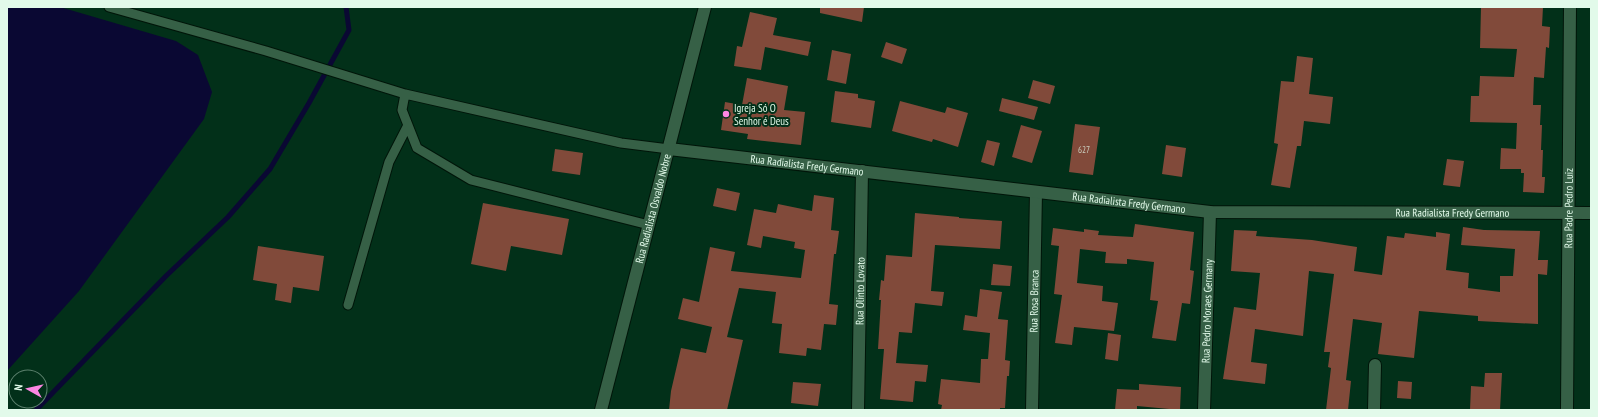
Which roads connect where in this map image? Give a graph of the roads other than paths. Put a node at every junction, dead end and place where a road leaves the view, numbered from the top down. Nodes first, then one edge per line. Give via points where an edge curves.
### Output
1 (109, 7) edge
2 (705, 7) edge
3 (1570, 7) edge
4 (405, 94) junction
5 (408, 125) junction
6 (668, 149) junction
7 (862, 171) junction
8 (1036, 192) junction
9 (1210, 212) junction
10 (1568, 213) junction
11 (1591, 213) edge
12 (649, 225) junction
13 (348, 305) dead end
14 (1375, 365) dead end
15 (601, 410) edge
16 (858, 410) edge
17 (1032, 410) edge
18 (1204, 410) edge
19 (1374, 410) edge
20 (1566, 410) edge

1 - 4 lane via 266,51
2 - 6 street, Rua Radialista Osvaldo Nobre
3 - 10 street, Rua Padre Pedro Luiz
4 - 5 lane via 402,110
4 - 6 lane via 621,143
5 - 12 lane via 417,148 471,180
5 - 13 lane via 389,162
6 - 7 street, Rua Radialista Fredy Germano
6 - 12 street, Rua Radialista Osvaldo Nobre
7 - 8 street, Rua Radialista Fredy Germano
7 - 16 street, Rua Olinto Lovato
8 - 9 street, Rua Radialista Fredy Germano
8 - 17 street, Rua Rosa Branca
9 - 10 street, Rua Radialista Fredy Germano
9 - 18 street, Rua Pedro Moraes Germany
10 - 11 street, Rua Radialista Fredy Germano
10 - 20 street, Rua Padre Pedro Luiz
12 - 15 street, Rua Radialista Osvaldo Nobre
14 - 19 street

